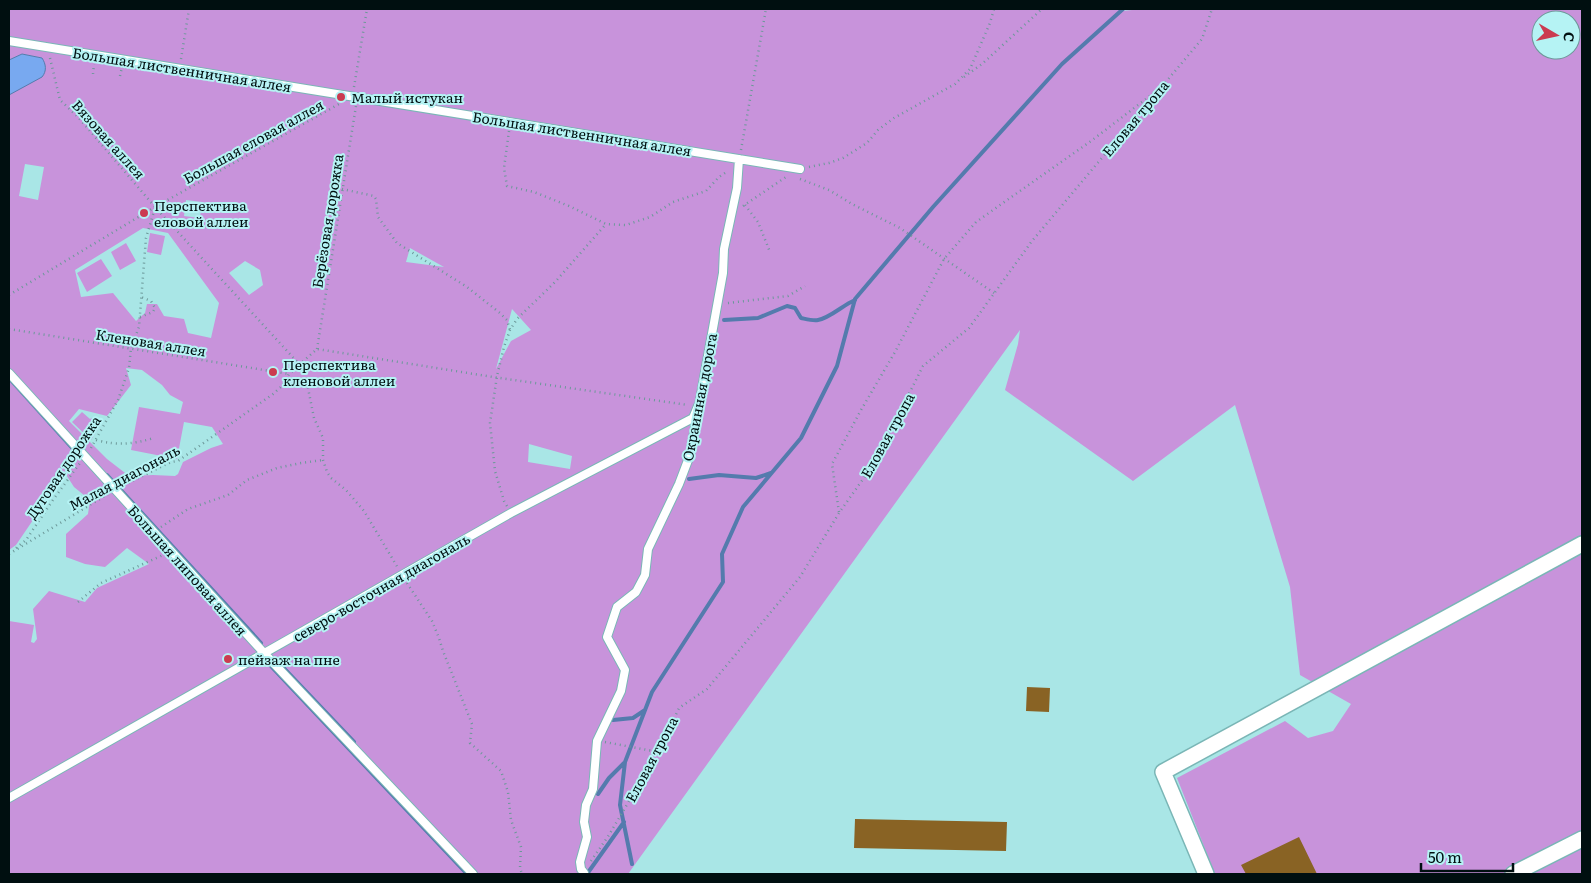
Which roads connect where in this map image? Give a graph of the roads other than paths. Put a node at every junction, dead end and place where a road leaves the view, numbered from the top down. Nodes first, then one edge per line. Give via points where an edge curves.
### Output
1 (9, 41) edge
2 (739, 161) junction
3 (800, 169) road end
4 (9, 373) edge
5 (698, 406) junction
6 (1582, 544) edge
7 (264, 653) junction
8 (9, 798) edge
9 (1582, 839) edge
10 (473, 874) edge
11 (584, 874) edge
12 (1206, 874) edge
13 (1513, 874) edge

1 - 2 lane, Большая лиственничная аллея
2 - 3 lane, Большая лиственничная аллея
2 - 5 lane, Окраинная дорога via 723,273
4 - 7 lane, Большая липовая аллея
5 - 7 lane, северо-восточная диагональ via 693,418 511,512
5 - 11 lane, Окраинная дорога via 690,455 648,549 645,574 636,592 617,608 607,637 625,670 621,691 596,741 594,789 586,805 586,837 580,862
6 - 12 street via 1163,772
7 - 8 lane, северо-восточная диагональ
7 - 10 lane, Большая липовая аллея
9 - 13 street

